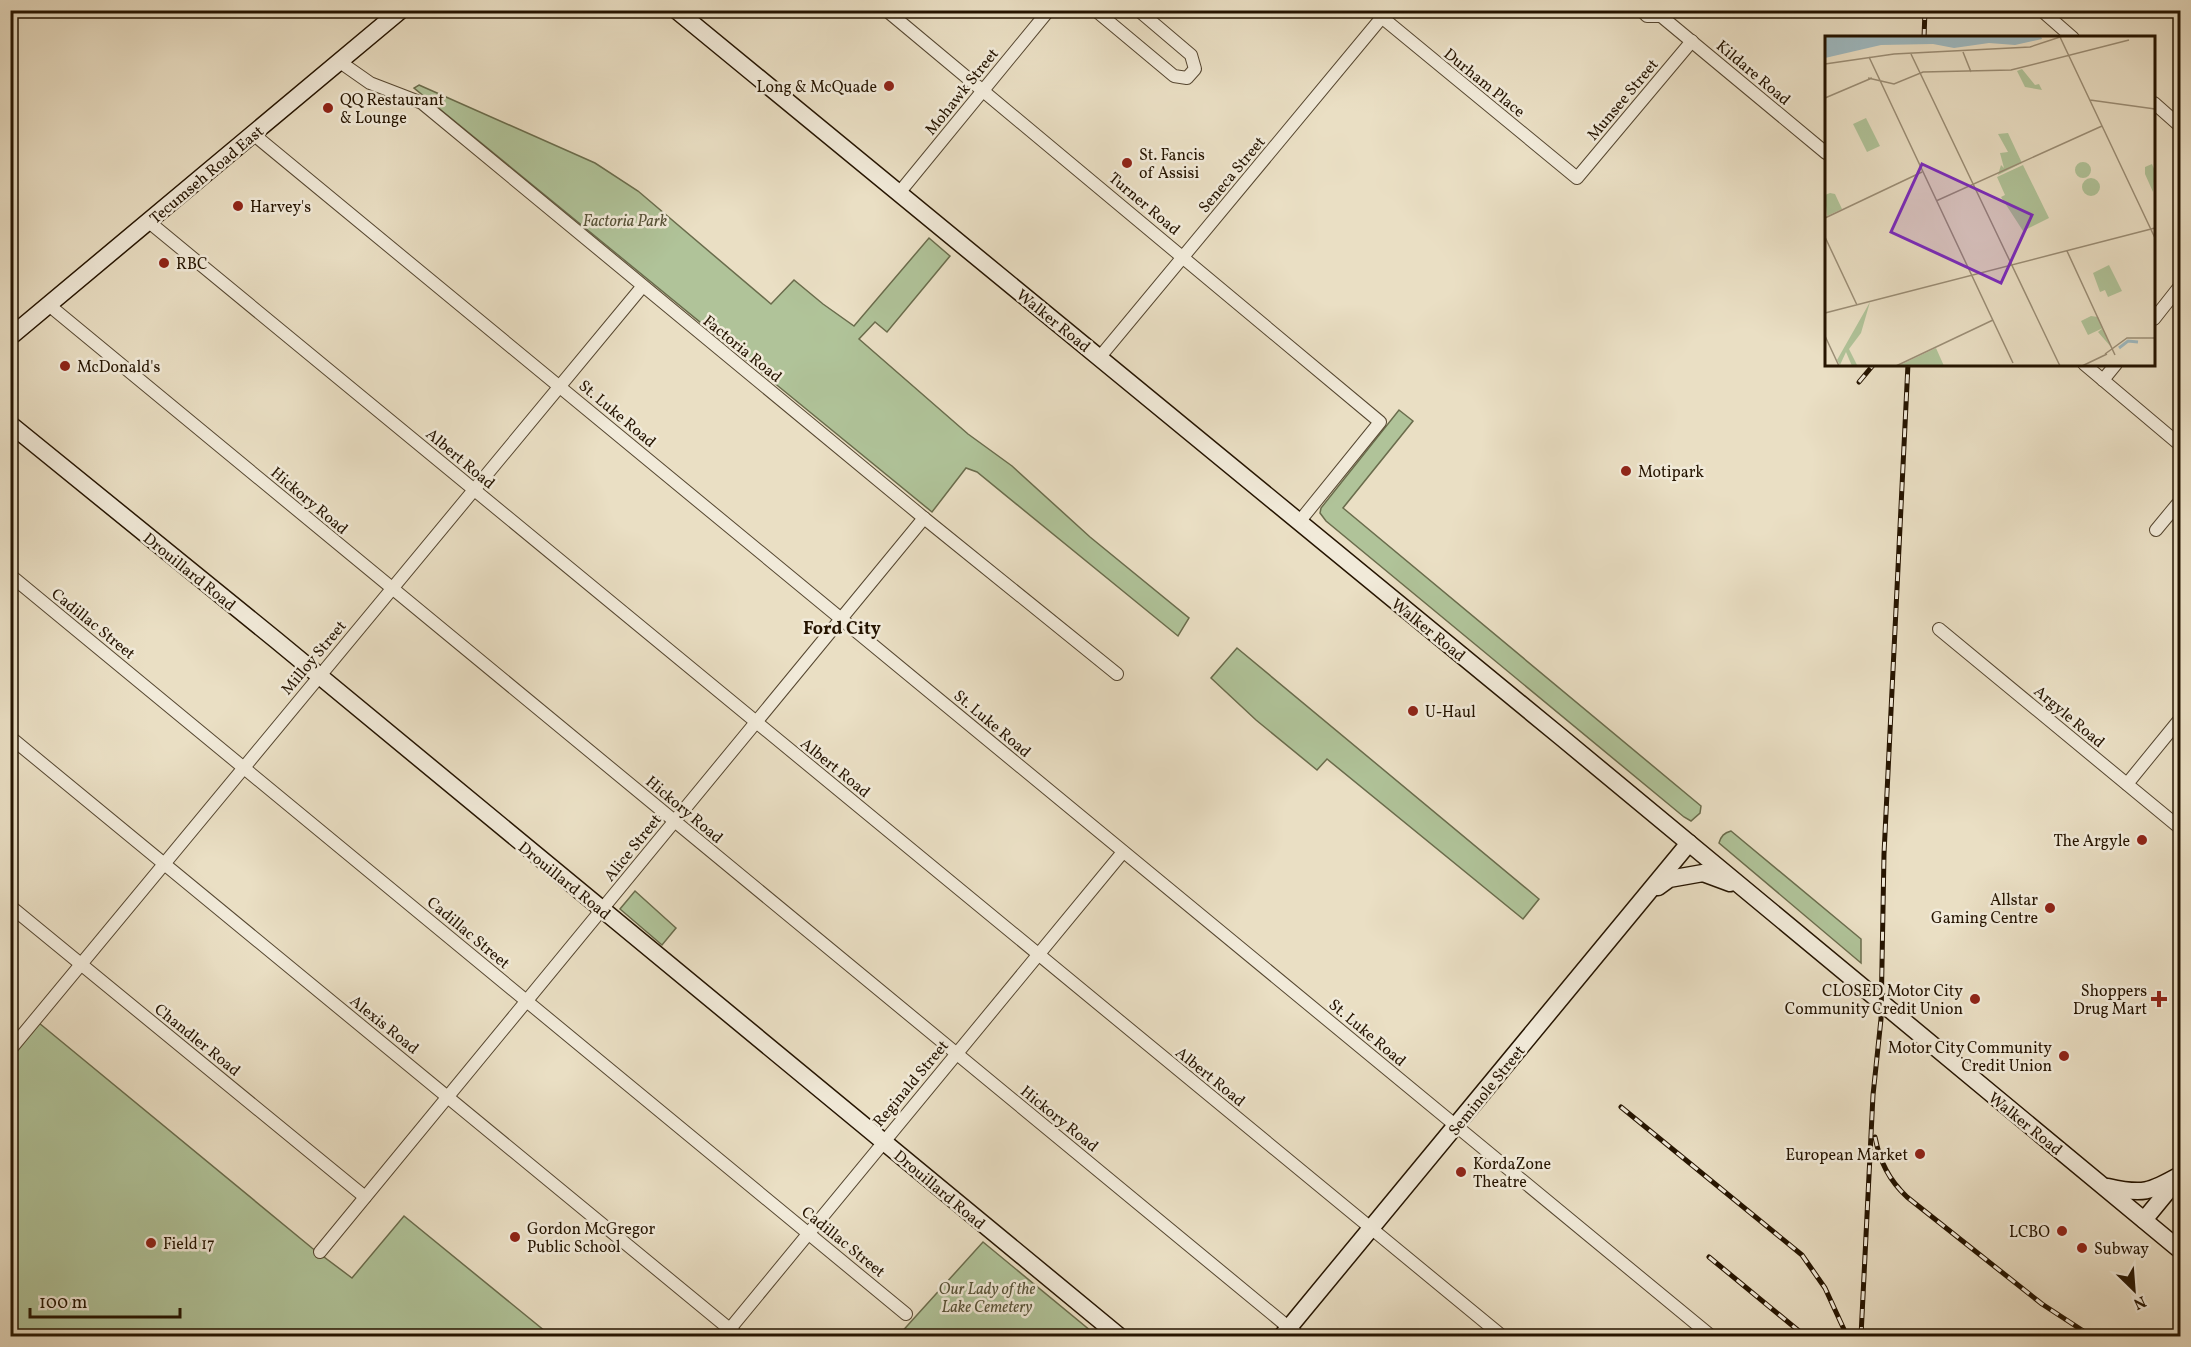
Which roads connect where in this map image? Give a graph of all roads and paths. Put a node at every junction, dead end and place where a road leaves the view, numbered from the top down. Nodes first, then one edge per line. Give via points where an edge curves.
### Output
1 (400, 10) edge
2 (676, 10) edge
3 (886, 10) edge
4 (1049, 10) edge
5 (1095, 10) edge
6 (1138, 10) edge
7 (1641, 10) edge
8 (2041, 10) edge
9 (1381, 13) edge
10 (1660, 13) edge
11 (2071, 36) edge
12 (1692, 42) junction
13 (340, 62) junction
14 (984, 90) junction
15 (2155, 105) edge
16 (2181, 126) edge
17 (253, 134) junction
18 (1825, 151) edge
19 (1577, 178) joint
20 (899, 193) junction
21 (149, 222) junction
22 (1184, 257) junction
23 (2181, 286) edge
24 (642, 287) junction
25 (50, 306) junction
26 (2155, 318) edge
27 (10, 337) edge
28 (1100, 358) junction
29 (2086, 366) edge
30 (2114, 366) edge
31 (2103, 381) junction
32 (559, 387) junction
33 (10, 424) edge
34 (2181, 445) edge
35 (473, 489) junction
36 (2181, 501) edge
37 (924, 518) junction
38 (1299, 522) junction
39 (2156, 530) dead end
40 (10, 575) edge
41 (391, 589) junction
42 (841, 619) junction
43 (1939, 629) dead end
44 (1117, 674) dead end
45 (318, 676) junction
46 (2180, 719) edge
47 (756, 722) junction
48 (10, 737) edge
49 (243, 767) junction
50 (2127, 784) junction
51 (674, 821) junction
52 (2181, 828) edge
53 (1689, 843) junction
54 (1123, 852) junction
55 (164, 863) junction
56 (1742, 887) junction
57 (1650, 893) junction
58 (10, 906) edge
59 (602, 910) junction
60 (1038, 954) junction
61 (81, 964) junction
62 (526, 1001) junction
63 (10, 1050) edge
64 (956, 1054) junction
65 (447, 1097) junction
66 (1456, 1126) junction
67 (883, 1142) junction
68 (2181, 1175) edge
69 (2103, 1186) junction
70 (364, 1197) junction
71 (2144, 1220) junction
72 (1371, 1229) junction
73 (809, 1234) junction
74 (2181, 1250) edge
75 (320, 1252) dead end
76 (906, 1314) dead end
77 (731, 1334) edge
78 (1290, 1334) edge
79 (1119, 1336) edge
80 (1502, 1336) edge
81 (1711, 1336) edge

1 - 13 main road, Tecumseh Road East
2 - 20 main road, Walker Road
3 - 14 street, Turner Road
4 - 14 street, Mohawk Street
5 - 6 street via 1174,76 1187,78 1195,69 1191,54
7 - 10 street, Kildare Road via 1647,15
8 - 11 street
9 - 19 street, Durham Place
9 - 22 street, Seneca Street
10 - 12 street, Kildare Road
12 - 18 street, Kildare Road
12 - 19 street, Munsee Street
13 - 17 main road, Tecumseh Road East
13 - 24 street, Factoria Road via 370,83 422,103
14 - 20 street, Mohawk Street
14 - 22 street, Turner Road
15 - 16 street
17 - 21 main road, Tecumseh Road East
17 - 32 street, St. Luke Road
20 - 28 main road, Walker Road
21 - 25 main road, Tecumseh Road East
21 - 35 street, Albert Road
22 - 28 street, Seneca Street
22 - 38 street, Turner Road via 1380,422
23 - 26 street
24 - 32 street, Milloy Street
24 - 37 street, Factoria Road
25 - 27 main road, Tecumseh Road East
25 - 41 street, Hickory Road
28 - 38 main road, Walker Road
29 - 31 street
30 - 31 street
31 - 34 street
32 - 35 street, Milloy Street
32 - 42 street, St. Luke Road
33 - 45 main road, Drouillard Road
35 - 41 street, Milloy Street
35 - 47 street, Albert Road
36 - 39 street
37 - 42 street, Alice Street
37 - 44 street, Factoria Road
38 - 53 main road, Walker Road
40 - 49 street, Cadillac Street
41 - 45 street, Milloy Street
41 - 51 street, Hickory Road
42 - 47 street, Alice Street
42 - 54 street, St. Luke Road
43 - 50 street, Argyle Road
45 - 49 street, Milloy Street
45 - 59 main road, Drouillard Road
46 - 50 street
47 - 51 street, Alice Street
47 - 60 street, Albert Road
48 - 55 street, Alexis Road
49 - 55 street, Milloy Street
49 - 62 street, Cadillac Street
50 - 52 street, Argyle Road
51 - 59 street, Alice Street
51 - 64 street, Hickory Road
53 - 56 main road, Walker Road
53 - 57 main road, Seminole Street
54 - 60 street, Reginald Street
54 - 66 street, St. Luke Road
55 - 61 street, Milloy Street
55 - 65 street, Alexis Road
56 - 57 main road via 1703,873 1669,879
56 - 69 main road, Walker Road
57 - 66 main road, Seminole Street
58 - 61 street, Chandler Road
59 - 62 street, Alice Street
59 - 67 main road, Drouillard Road
60 - 64 street, Reginald Street
60 - 72 street, Albert Road
61 - 63 street, Milloy Street
61 - 70 street, Chandler Road
62 - 65 street, Alice Street
62 - 73 street, Cadillac Street
64 - 67 street, Reginald Street
64 - 78 street, Hickory Road
65 - 70 street, Alice Street
65 - 77 street, Alexis Road
66 - 72 main road, Seminole Street
66 - 81 street, St. Luke Road
67 - 73 street, Reginald Street
67 - 79 main road, Drouillard Road
68 - 69 main road via 2139,1193
68 - 71 main road
69 - 71 main road, Walker Road
70 - 75 street, Alice Street
71 - 74 main road, Walker Road
72 - 78 main road, Seminole Street
72 - 80 street, Albert Road
73 - 76 street, Cadillac Street
73 - 77 street, Reginald Street

